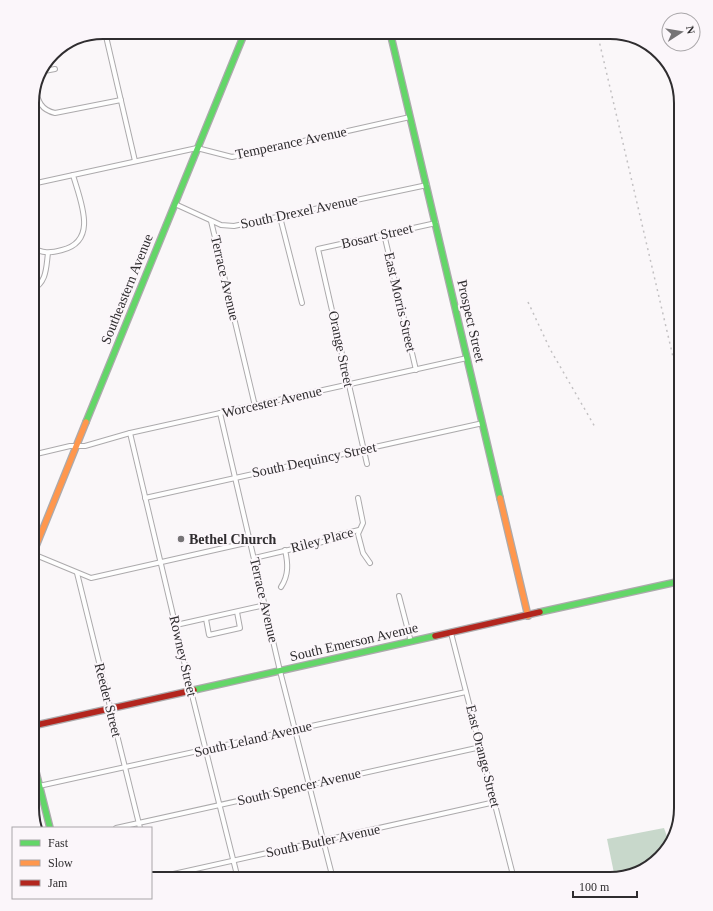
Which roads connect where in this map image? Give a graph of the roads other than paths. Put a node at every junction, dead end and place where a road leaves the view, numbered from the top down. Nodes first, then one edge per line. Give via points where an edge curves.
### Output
1 (107, 39) edge
2 (242, 39) edge
3 (392, 39) edge
4 (55, 69) dead end
5 (48, 70) edge
6 (121, 100) junction
7 (39, 102) edge
8 (410, 117) junction
9 (197, 148) junction
10 (135, 162) junction
11 (73, 175) junction
12 (39, 182) edge
13 (426, 185) junction
14 (175, 204) junction
15 (280, 217) junction
16 (211, 221) junction
17 (436, 223) junction
18 (384, 234) junction
19 (318, 249) joint
20 (39, 250) edge
21 (48, 253) junction
22 (39, 285) edge
23 (302, 303) dead end
24 (467, 358) junction
25 (416, 370) junction
26 (350, 384) junction
27 (255, 406) junction
28 (220, 414) junction
29 (483, 423) junction
30 (130, 433) junction
31 (76, 446) junction
32 (364, 449) junction
33 (39, 454) edge
34 (367, 464) dead end
35 (235, 478) junction
36 (145, 498) junction
37 (358, 498) dead end
38 (359, 530) junction
39 (39, 538) edge
40 (250, 542) junction
41 (285, 550) junction
42 (39, 558) edge
43 (254, 558) junction
44 (161, 562) junction
45 (370, 563) dead end
46 (77, 573) junction
47 (284, 582) junction
48 (674, 583) edge
49 (289, 585) dead end
50 (282, 587) dead end
51 (399, 596) dead end
52 (265, 605) junction
53 (236, 612) junction
54 (528, 616) junction
55 (206, 619) junction
56 (176, 625) junction
57 (451, 633) junction
58 (410, 642) junction
59 (280, 671) junction
60 (191, 691) junction
61 (466, 692) junction
62 (110, 709) junction
63 (39, 724) edge
64 (295, 730) junction
65 (481, 747) junction
66 (206, 750) junction
67 (125, 768) junction
68 (309, 785) junction
69 (39, 786) joint
70 (495, 802) junction
71 (220, 805) junction
72 (139, 826) edge
73 (50, 827) edge
74 (128, 827) edge
75 (323, 841) junction
76 (234, 860) junction
77 (182, 872) edge
78 (237, 872) edge
79 (331, 872) edge
80 (512, 872) edge

1 - 6 street
2 - 9 main road, Southeastern Avenue
3 - 8 main road, Prospect Street
4 - 5 street
6 - 7 street via 62,113 48,111
6 - 10 street
8 - 9 street, Temperance Avenue via 232,157
8 - 13 main road, Prospect Street
9 - 10 street, Temperance Avenue
9 - 14 main road, Southeastern Avenue
10 - 11 street, Temperance Avenue
11 - 12 street, Temperance Avenue
11 - 21 street via 85,224 83,234 69,249
13 - 15 street, South Drexel Avenue
13 - 17 main road, Prospect Street
14 - 16 street, South Drexel Avenue
14 - 31 main road, Southeastern Avenue
15 - 16 street, South Drexel Avenue via 234,226
15 - 23 street
16 - 27 street, Terrace Avenue
17 - 18 street, Bosart Street
17 - 24 main road, Prospect Street
18 - 19 street, Bosart Street
18 - 25 street, East Morris Street
19 - 26 street, Orange Street
20 - 21 street
21 - 22 street via 44,277
24 - 25 street, Worcester Avenue
24 - 29 main road, Prospect Street
25 - 26 street, Worcester Avenue
26 - 27 street, Worcester Avenue
26 - 32 street, Orange Street
27 - 28 street, Worcester Avenue
28 - 30 street, Worcester Avenue
28 - 35 street, Terrace Avenue
29 - 32 street, South Dequincy Street
29 - 54 main road, Prospect Street
30 - 31 street, Worcester Avenue via 85,446
30 - 36 street, Rowney Street
31 - 33 street, Worcester Avenue
31 - 39 main road, Southeastern Avenue
32 - 34 street, Orange Street
32 - 35 street, South Dequincy Street
35 - 36 street, South Dequincy Street
35 - 40 street, Terrace Avenue
36 - 44 street, Rowney Street
37 - 38 street, Riley Place via 363,523
38 - 41 street, Riley Place via 330,537 331,540
38 - 45 street, Riley Place via 363,553
40 - 43 street, Terrace Avenue
40 - 44 street
41 - 43 street, Riley Place
41 - 47 street, Riley Place via 288,567
42 - 46 street
43 - 52 street, Terrace Avenue
44 - 46 street via 91,578
44 - 56 street, Rowney Street
46 - 62 street, Reeder Street
47 - 49 street
47 - 50 street, Riley Place
48 - 54 main road, South Emerson Avenue
51 - 58 street
52 - 53 street
52 - 59 street, Terrace Avenue
53 - 55 street
53 - 55 street via 240,628 209,635
54 - 57 main road, South Emerson Avenue
55 - 56 street
56 - 60 street, Rowney Street
57 - 58 main road, South Emerson Avenue
57 - 61 street, East Orange Street
58 - 59 main road, South Emerson Avenue
59 - 60 main road, South Emerson Avenue
59 - 64 street, Terrace Avenue
60 - 62 main road, South Emerson Avenue
60 - 66 street, Rowney Street
61 - 64 street, South Leland Avenue
61 - 65 street, East Orange Street
62 - 63 main road, South Emerson Avenue
62 - 67 street, Reeder Street
64 - 66 street, South Leland Avenue
64 - 68 street, Terrace Avenue
65 - 68 street, South Spencer Avenue
65 - 70 street, East Orange Street
66 - 67 street, South Leland Avenue
66 - 71 street, Rowney Street
67 - 69 street, South Leland Avenue
67 - 72 street, Reeder Street
68 - 71 street, South Spencer Avenue
68 - 75 street, Terrace Avenue
69 - 73 main road
70 - 75 street, South Butler Avenue
70 - 80 street, East Orange Street
71 - 72 street, South Spencer Avenue
71 - 76 street, Rowney Street
72 - 74 street, South Spencer Avenue
75 - 76 street, South Butler Avenue
75 - 79 street, Terrace Avenue
76 - 77 street, South Butler Avenue
76 - 78 street, Rowney Street

